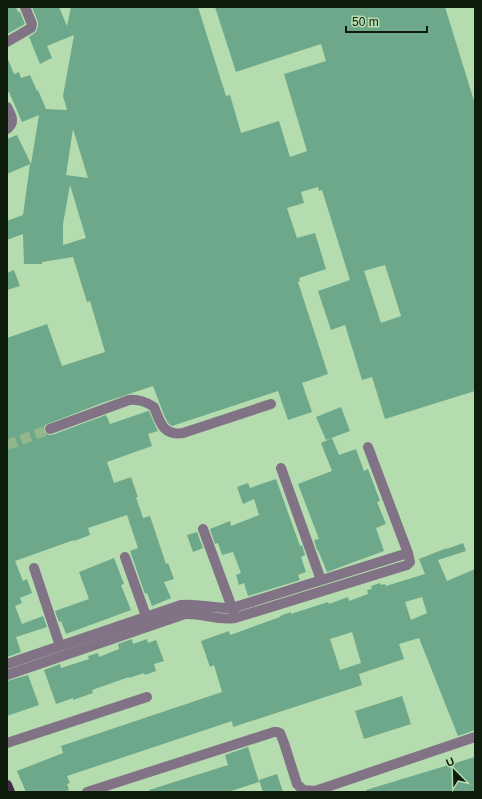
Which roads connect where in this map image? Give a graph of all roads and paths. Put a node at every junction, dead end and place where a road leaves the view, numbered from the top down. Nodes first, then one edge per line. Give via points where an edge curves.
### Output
1 (25, 7) edge
2 (7, 42) edge
3 (7, 107) edge
4 (7, 129) edge
5 (271, 404) dead end
6 (50, 429) tunnel mouth
7 (368, 447) dead end
8 (281, 468) dead end
9 (203, 529) dead end
10 (408, 553) junction
11 (125, 557) dead end
12 (34, 568) dead end
13 (321, 580) junction
14 (232, 608) junction
15 (146, 616) junction
16 (236, 618) junction
17 (60, 646) junction
18 (7, 664) edge
19 (7, 675) edge
20 (147, 697) dead end
21 (475, 737) edge
22 (7, 742) edge
23 (7, 785) edge
24 (10, 792) edge
25 (87, 792) edge

1 - 2 street via 32,24 31,28
3 - 4 street via 12,121
5 - 6 street via 176,434 164,428 154,407 133,399
7 - 10 street
8 - 13 street
9 - 14 street
10 - 13 street
10 - 16 street via 410,562 407,565
11 - 15 street
12 - 17 street
13 - 14 street
14 - 15 street via 188,604
14 - 16 street
15 - 17 street
16 - 19 street via 223,620 186,614
17 - 18 street
20 - 22 street
21 - 25 street via 309,792 297,784 280,733 274,732
23 - 24 main road

